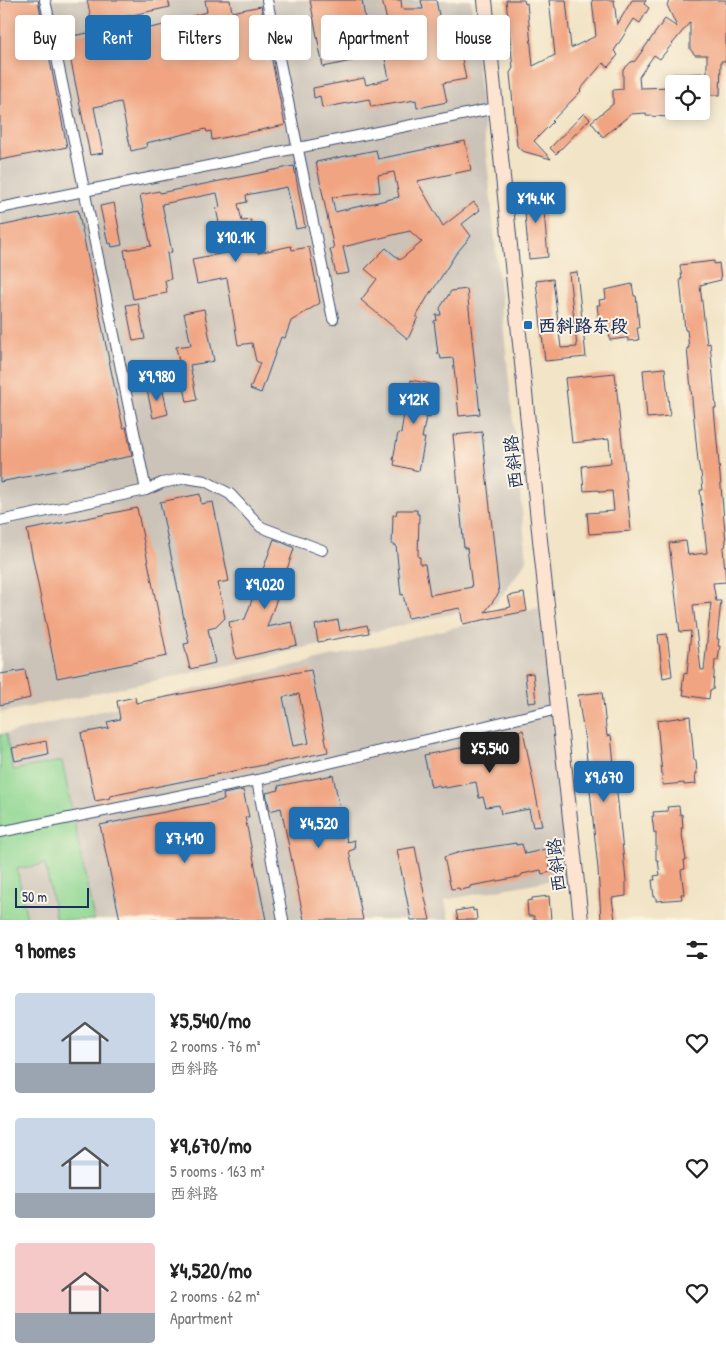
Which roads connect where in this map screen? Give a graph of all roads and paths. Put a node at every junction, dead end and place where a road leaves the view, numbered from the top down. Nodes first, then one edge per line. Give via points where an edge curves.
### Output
1 (45, 0) edge
2 (267, 0) edge
3 (485, 0) edge
4 (496, 108) junction
5 (298, 148) junction
6 (84, 191) junction
7 (0, 208) edge
8 (333, 319) dead end
9 (146, 490) junction
10 (0, 521) edge
11 (322, 550) dead end
12 (558, 709) junction
13 (257, 780) junction
14 (0, 832) edge
15 (283, 920) edge
16 (581, 920) edge

1 - 6 street
2 - 5 street
3 - 4 street, 西斜路
4 - 5 street
4 - 12 street, 西斜路
5 - 6 street
5 - 8 street
6 - 7 street
6 - 9 street
9 - 10 street
9 - 11 street via 186,478 205,481 230,494 261,527
12 - 13 street
12 - 16 street, 西斜路
13 - 14 street
13 - 15 street

